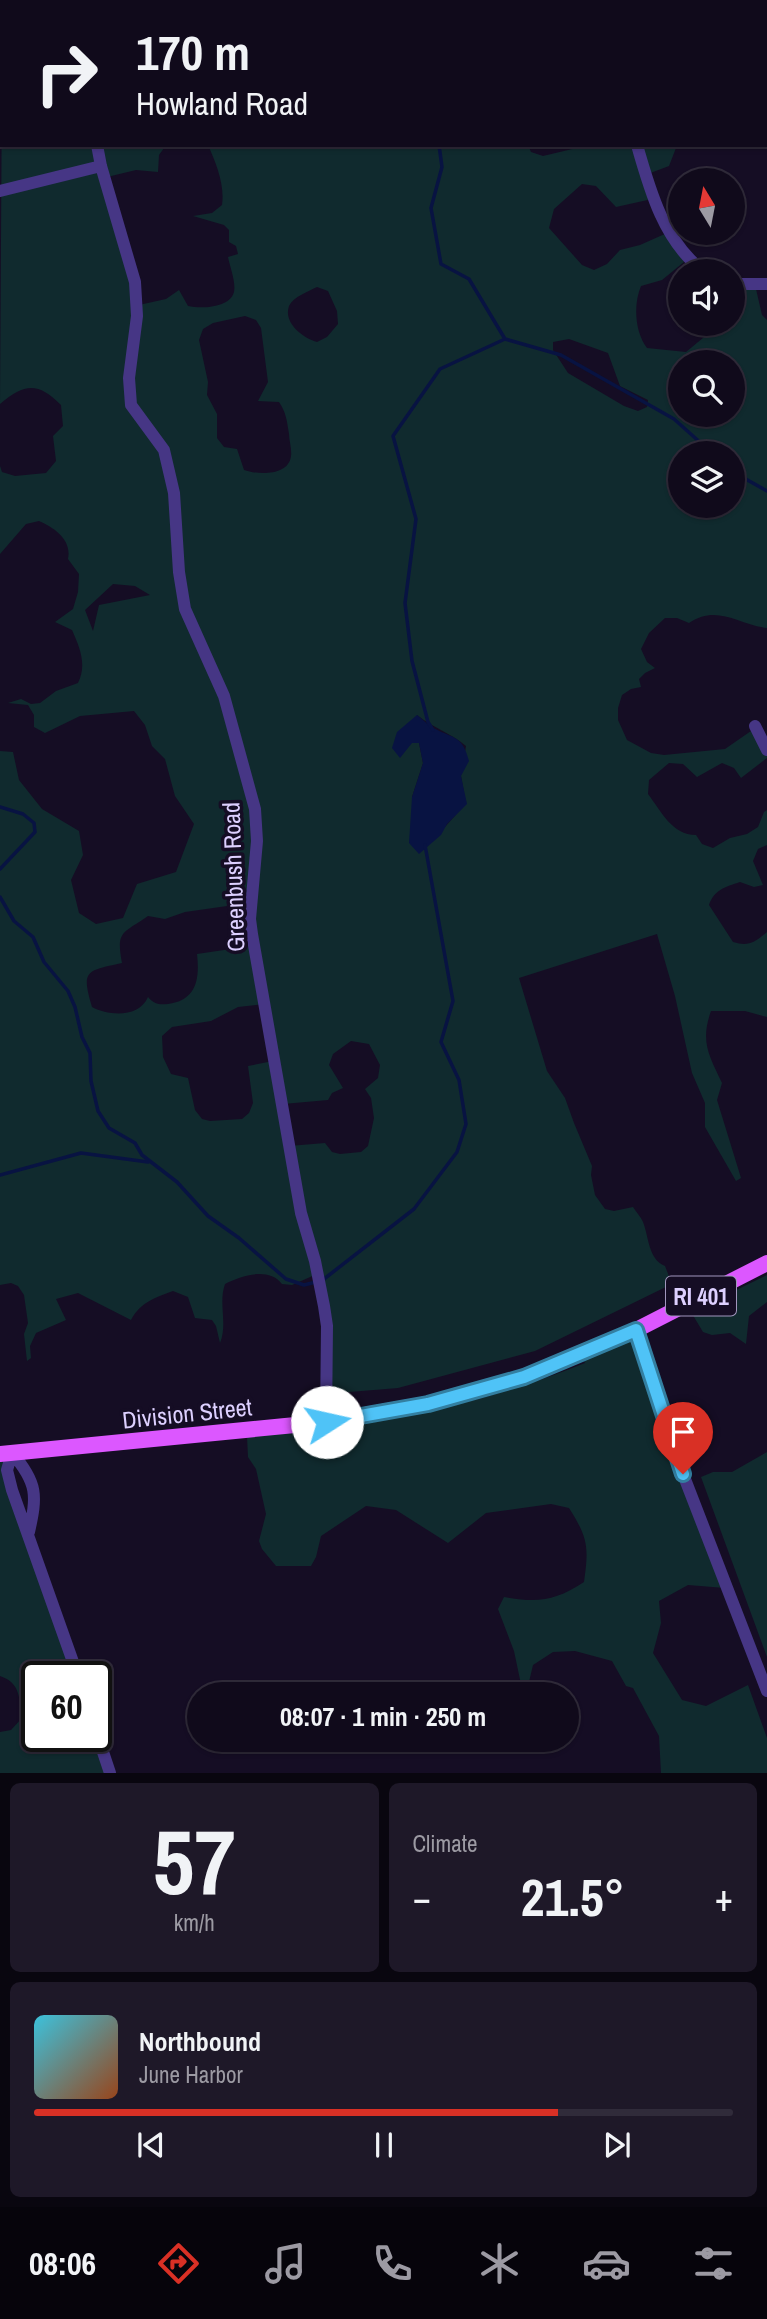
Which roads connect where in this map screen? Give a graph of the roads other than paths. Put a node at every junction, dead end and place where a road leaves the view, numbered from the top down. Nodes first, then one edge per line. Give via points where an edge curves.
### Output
1 (97, 147) edge
2 (638, 147) edge
3 (101, 166) junction
4 (0, 191) edge
5 (689, 259) edge
6 (745, 284) edge
7 (767, 284) edge
8 (755, 726) dead end
9 (767, 750) edge
10 (767, 1263) edge
11 (636, 1330) junction
12 (327, 1422) junction
13 (6, 1454) edge
14 (29, 1533) junction
15 (73, 1661) edge
16 (767, 1691) edge
17 (103, 1752) edge
18 (110, 1773) edge

1 - 3 street, Greenbush Road
2 - 5 street via 669,232
3 - 4 street
3 - 12 street, Greenbush Road via 135,282 131,405 164,450 174,493 186,609 224,696 255,809 250,919 301,1213 322,1290 327,1326
6 - 7 street
8 - 9 street
10 - 11 main road, Division Street / RI 401
11 - 12 main road, Division Street / RI 401 via 524,1377 428,1404
11 - 16 street via 683,1474
12 - 13 main road, Division Street / RI 401
13 - 14 street via 12,1490
13 - 14 street via 26,1469 36,1500
14 - 15 street
17 - 18 street

